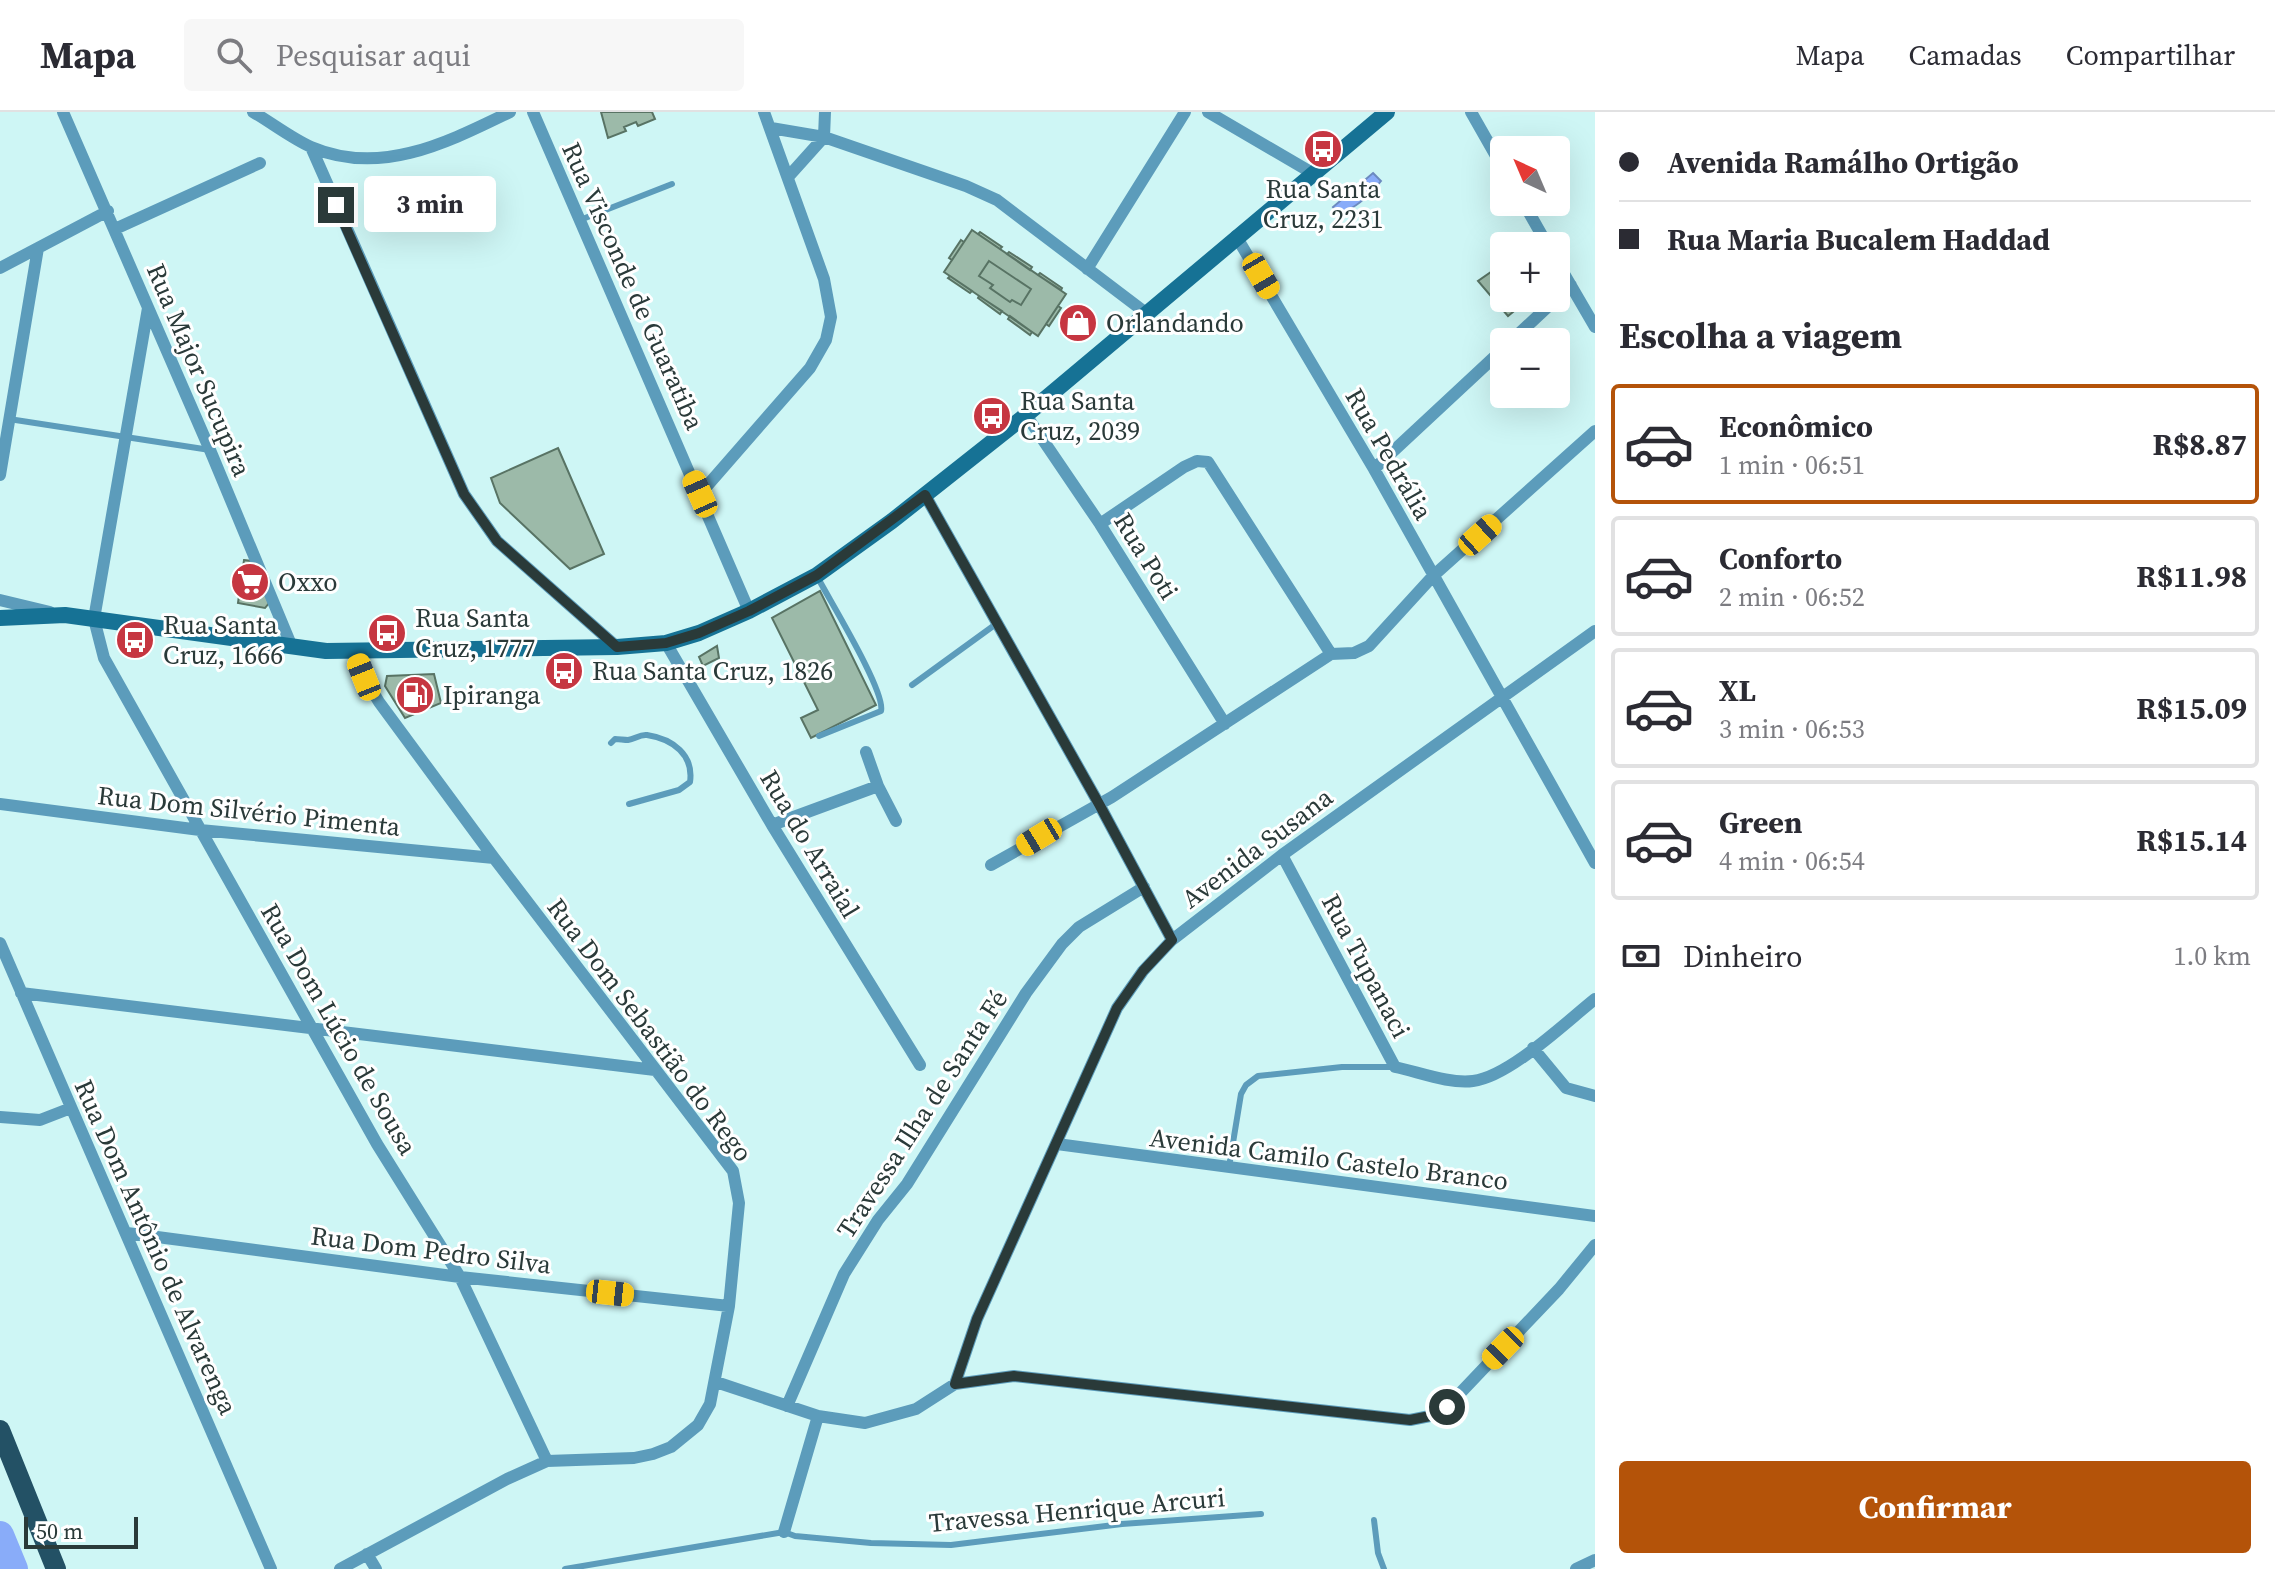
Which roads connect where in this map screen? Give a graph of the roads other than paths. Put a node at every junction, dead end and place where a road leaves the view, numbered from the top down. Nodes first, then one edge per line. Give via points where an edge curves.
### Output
1 (63, 112) edge
2 (253, 112) edge
3 (510, 112) edge
4 (533, 112) edge
5 (765, 112) edge
6 (825, 112) edge
7 (1185, 112) edge
8 (1208, 112) edge
9 (1387, 112) edge
10 (1471, 112) edge
11 (771, 128) junction
12 (824, 137) junction
13 (1490, 145) edge
14 (311, 147) junction
15 (260, 163) dead end
16 (1314, 174) junction
17 (789, 176) junction
18 (672, 184) dead end
19 (108, 211) junction
20 (580, 220) junction
21 (115, 229) junction
22 (1236, 236) junction
23 (38, 248) junction
24 (0, 268) edge
25 (1087, 269) junction
26 (1571, 285) joint
27 (148, 308) junction
28 (1146, 313) junction
29 (1595, 327) edge
30 (1525, 328) edge
31 (1490, 361) edge
32 (1026, 415) junction
33 (9, 419) junction
34 (1595, 431) edge
35 (126, 437) junction
36 (210, 450) junction
37 (1374, 469) junction
38 (0, 475) edge
39 (700, 494) junction
40 (925, 495) junction
41 (1100, 524) junction
42 (817, 575) junction
43 (1433, 576) junction
44 (0, 600) edge
45 (749, 611) junction
46 (65, 615) junction
47 (0, 618) edge
48 (94, 619) junction
49 (996, 624) junction
50 (1595, 631) edge
51 (666, 643) junction
52 (292, 647) junction
53 (617, 647) junction
54 (354, 651) junction
55 (1331, 654) junction
56 (912, 685) dead end
57 (1500, 697) junction
58 (1225, 724) junction
59 (819, 736) dead end
60 (611, 743) dead end
61 (866, 752) dead end
62 (878, 786) junction
63 (0, 804) edge
64 (629, 804) dead end
65 (1099, 804) junction
66 (896, 821) dead end
67 (772, 825) junction
68 (200, 830) junction
69 (1282, 855) junction
70 (494, 858) junction
71 (1595, 863) edge
72 (991, 865) dead end
73 (1144, 887) junction
74 (1172, 940) junction
75 (0, 943) edge
76 (21, 993) junction
77 (1595, 999) edge
78 (314, 1028) junction
79 (1533, 1048) junction
80 (920, 1065) dead end
81 (1395, 1067) junction
82 (655, 1070) junction
83 (1595, 1096) edge
84 (71, 1108) junction
85 (0, 1117) edge
86 (1057, 1144) junction
87 (1229, 1167) junction
88 (1595, 1216) edge
89 (127, 1233) junction
90 (1595, 1245) edge
91 (460, 1277) junction
92 (729, 1306) junction
93 (716, 1382) junction
94 (955, 1384) junction
95 (787, 1406) junction
96 (818, 1416) junction
97 (0, 1430) edge
98 (547, 1461) junction
99 (1261, 1514) dead end
100 (1374, 1520) dead end
101 (784, 1532) junction
102 (367, 1554) junction
103 (1595, 1560) edge
104 (56, 1569) edge
105 (271, 1569) edge
106 (340, 1569) edge
107 (376, 1569) edge
108 (565, 1569) edge
109 (1384, 1569) edge
110 (1576, 1569) edge

1 - 19 street, Rua Major Sucupira
2 - 14 street
3 - 14 street via 450,141 401,156 371,160
4 - 20 street, Rua Visconde de Guaratiba
5 - 11 street
6 - 12 street
7 - 25 street
8 - 16 street
9 - 16 main road
10 - 13 street
11 - 12 street
11 - 17 street
12 - 17 street
12 - 25 street via 997,200
14 - 53 street via 470,503 497,541
15 - 21 street
16 - 22 main road
17 - 39 street via 824,279 831,317 826,340 792,390
18 - 20 lane
19 - 21 street, Rua Major Sucupira
19 - 23 street
20 - 39 street, Rua Visconde de Guaratiba
21 - 27 street, Rua Major Sucupira
22 - 28 main road
22 - 37 street, Rua Pedrália
23 - 24 street
23 - 33 street
25 - 28 street
26 - 29 street
26 - 30 street
27 - 35 street
27 - 36 street, Rua Major Sucupira
28 - 32 main road
31 - 37 street
32 - 40 main road
32 - 41 street, Rua Poti
33 - 35 lane
33 - 38 street
34 - 43 street
35 - 36 lane
35 - 48 street
36 - 52 street, Rua Major Sucupira
37 - 43 street, Rua Pedrália
39 - 45 street, Rua Visconde de Guaratiba
40 - 42 main road
40 - 49 street
41 - 55 street via 1184,467 1208,462
41 - 58 street, Rua Poti
42 - 45 main road
42 - 59 lane via 883,704 881,711
43 - 55 street via 1369,646
43 - 57 street, Rua Pedrália
44 - 46 street
45 - 51 main road
46 - 47 main road
46 - 48 main road
48 - 52 main road
48 - 68 street, Rua Dom Lúcio de Sousa via 112,675
49 - 56 lane
49 - 65 street
50 - 57 street, Avenida Susana
51 - 53 main road
51 - 67 street, Rua do Arraial
52 - 54 main road
53 - 54 main road
54 - 70 street, Rua Dom Sebastião do Rego via 371,689
55 - 58 street
57 - 69 street, Avenida Susana
57 - 71 street, Rua Pedrália
58 - 65 street
60 - 64 lane via 650,736 683,751 692,768 690,782 679,790
61 - 62 street
62 - 66 street
62 - 67 street
63 - 68 street, Rua Dom Silvério Pimenta
65 - 72 street
65 - 73 street
67 - 80 street, Rua do Arraial
68 - 70 street, Rua Dom Silvério Pimenta
68 - 78 street, Rua Dom Lúcio de Sousa
69 - 74 street, Avenida Susana
69 - 81 street, Rua Tupanaci
70 - 82 street, Rua Dom Sebastião do Rego
73 - 74 street
73 - 95 street, Travessa Ilha de Santa Fé via 1079,927 1026,993 844,1274
74 - 86 street, Avenida Susana via 1117,1008
75 - 76 street, Rua Dom Antônio de Alvarenga
76 - 78 street
76 - 84 street, Rua Dom Antônio de Alvarenga
77 - 79 street, Rua Tupanaci
78 - 82 street
78 - 91 street, Rua Dom Lúcio de Sousa via 377,1144
79 - 81 street, Rua Tupanaci via 1489,1077 1473,1081
79 - 83 street via 1566,1088
81 - 87 lane via 1258,1076 1241,1094
82 - 92 street, Rua Dom Sebastião do Rego via 733,1171 739,1203
84 - 85 street via 40,1120
84 - 89 street, Rua Dom Antônio de Alvarenga
86 - 87 street, Avenida Camilo Castelo Branco
86 - 94 street, Avenida Susana via 977,1319
87 - 88 street, Avenida Camilo Castelo Branco
89 - 91 street, Rua Dom Pedro Silva
89 - 105 street, Rua Dom Antônio de Alvarenga
90 - 94 street via 1447,1407 1421,1419 1014,1376
91 - 92 street, Rua Dom Pedro Silva
91 - 98 street, Rua Dom Lúcio de Sousa
92 - 93 street, Rua Dom Sebastião do Rego
93 - 95 street
93 - 98 street, Rua Dom Sebastião do Rego via 698,1425 671,1447 634,1458
94 - 96 street via 892,1418 865,1423
95 - 96 street
96 - 101 street
97 - 104 main road
98 - 102 street, Rua Dom Sebastião do Rego
99 - 101 lane, Travessa Henrique Arcuri via 951,1545 871,1543
100 - 109 lane
101 - 108 lane, Travessa Henrique Arcuri
102 - 106 street, Rua Dom Sebastião do Rego
102 - 107 street
103 - 110 street

